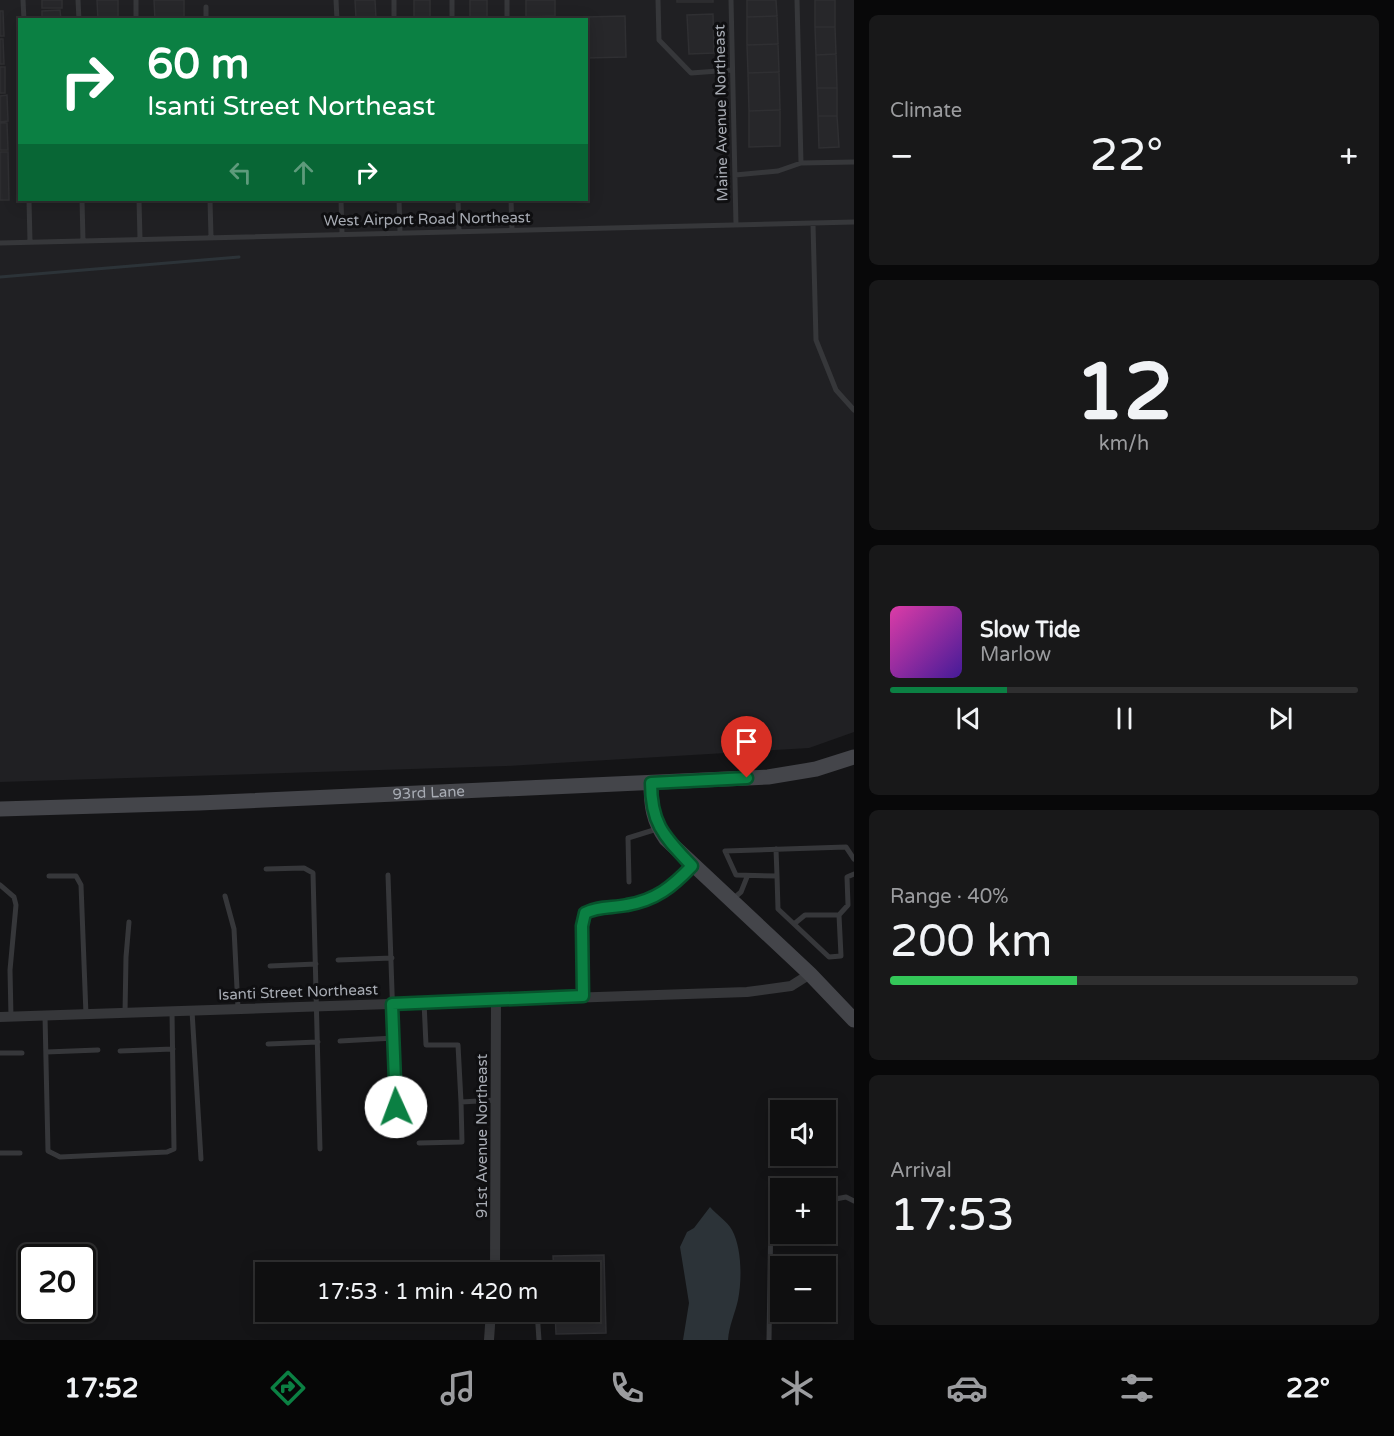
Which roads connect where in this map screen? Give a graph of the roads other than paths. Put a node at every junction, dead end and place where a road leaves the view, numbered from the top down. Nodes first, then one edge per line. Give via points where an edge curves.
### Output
1 (23, 0) edge
2 (78, 0) edge
3 (136, 0) edge
4 (336, 0) edge
5 (394, 0) edge
6 (452, 0) edge
7 (507, 0) edge
8 (658, 0) edge
9 (730, 0) edge
10 (797, 0) edge
11 (206, 7) dead end
12 (24, 18) edge
13 (79, 18) edge
14 (136, 18) edge
15 (206, 18) edge
16 (337, 18) edge
17 (394, 18) edge
18 (452, 18) edge
19 (507, 18) edge
20 (732, 70) junction
21 (854, 162) edge
22 (801, 163) junction
23 (735, 175) junction
24 (29, 201) edge
25 (82, 201) edge
26 (140, 201) edge
27 (210, 201) edge
28 (341, 201) edge
29 (399, 201) edge
30 (458, 201) edge
31 (511, 201) edge
32 (854, 222) edge
33 (813, 224) junction
34 (736, 225) junction
35 (512, 230) junction
36 (459, 231) junction
37 (400, 232) junction
38 (342, 233) junction
39 (211, 237) junction
40 (140, 239) junction
41 (83, 240) junction
42 (30, 242) junction
43 (0, 243) edge
44 (854, 411) edge
45 (854, 757) edge
46 (651, 783) junction
47 (0, 809) edge
48 (659, 829) junction
49 (776, 849) junction
50 (854, 859) edge
51 (692, 866) junction
52 (266, 869) dead end
53 (854, 874) edge
54 (388, 875) dead end
55 (49, 876) dead end
56 (777, 876) junction
57 (747, 877) junction
58 (629, 882) dead end
59 (0, 885) edge
60 (225, 896) dead end
61 (730, 902) junction
62 (839, 915) junction
63 (129, 922) dead end
64 (795, 924) junction
65 (392, 958) junction
66 (338, 960) dead end
67 (316, 964) junction
68 (270, 966) dead end
69 (810, 974) junction
70 (583, 996) junction
71 (496, 999) junction
72 (424, 1002) junction
73 (392, 1004) junction
74 (318, 1007) junction
75 (238, 1010) junction
76 (192, 1011) junction
77 (849, 1011) edge
78 (172, 1012) junction
79 (125, 1013) junction
80 (86, 1015) junction
81 (45, 1016) junction
82 (5, 1017) edge
83 (394, 1038) junction
84 (340, 1041) dead end
85 (318, 1042) junction
86 (268, 1044) dead end
87 (173, 1049) junction
88 (98, 1050) dead end
89 (120, 1051) dead end
90 (46, 1052) junction
91 (0, 1053) edge
92 (22, 1053) dead end
93 (497, 1100) junction
94 (461, 1102) junction
95 (388, 1135) dead end
96 (419, 1143) dead end
97 (320, 1149) dead end
98 (0, 1153) edge
99 (20, 1153) dead end
100 (201, 1159) dead end
101 (836, 1199) edge
102 (854, 1201) edge
103 (771, 1244) edge
104 (495, 1262) edge
105 (490, 1322) edge
106 (538, 1322) edge
107 (489, 1340) edge
108 (539, 1340) edge
109 (770, 1340) edge

1 - 12 lane
2 - 13 lane
3 - 14 lane
4 - 16 lane
5 - 17 lane
6 - 18 lane
7 - 19 lane
8 - 20 lane via 659,40 691,73
9 - 20 lane, Maine Avenue Northeast
10 - 22 lane
11 - 15 lane
20 - 23 lane, Maine Avenue Northeast
21 - 22 lane
22 - 23 lane via 778,171
23 - 34 lane, Maine Avenue Northeast
24 - 42 lane
25 - 41 lane
26 - 40 lane
27 - 39 lane
28 - 38 lane
29 - 37 lane
30 - 36 lane
31 - 35 lane
32 - 33 lane, West Airport Road Northeast
33 - 34 lane, West Airport Road Northeast
33 - 44 lane via 816,340 836,390
34 - 35 lane, West Airport Road Northeast
35 - 36 lane, West Airport Road Northeast
36 - 37 lane, West Airport Road Northeast
37 - 38 lane, West Airport Road Northeast
38 - 39 lane, West Airport Road Northeast
39 - 40 lane, West Airport Road Northeast
40 - 41 lane, West Airport Road Northeast
41 - 42 lane, West Airport Road Northeast
42 - 43 lane, West Airport Road Northeast
45 - 46 street, 93rd Lane via 795,773
46 - 47 street, 93rd Lane
46 - 48 street via 651,805
48 - 51 street
48 - 58 lane via 628,838
49 - 50 lane via 846,846
49 - 56 lane
49 - 57 lane via 724,851 736,875
51 - 61 street
51 - 70 lane via 657,897 585,913
52 - 67 lane via 304,868 313,873
53 - 62 lane via 847,877 848,905
54 - 65 lane
55 - 80 lane via 76,876 81,885
56 - 57 lane
56 - 64 lane via 778,909
57 - 61 lane via 741,892
59 - 82 lane via 14,897 16,905
60 - 75 lane via 234,929
61 - 69 street
62 - 64 lane via 805,915
62 - 64 lane via 841,956 829,957
63 - 79 lane
65 - 66 lane
65 - 73 lane
67 - 68 lane
67 - 74 lane
69 - 70 street, Isanti Street Northeast via 790,986 747,993
69 - 77 street
70 - 71 street, Isanti Street Northeast
71 - 72 street, Isanti Street Northeast
71 - 93 street, 91st Avenue Northeast
72 - 73 street, Isanti Street Northeast
72 - 94 lane via 426,1046 458,1045
73 - 74 street, Isanti Street Northeast
73 - 83 lane
74 - 75 street, Isanti Street Northeast
74 - 85 lane
75 - 76 street, Isanti Street Northeast
76 - 78 street, Isanti Street Northeast
76 - 100 lane
78 - 79 street, Isanti Street Northeast
78 - 87 lane
79 - 80 street, Isanti Street Northeast
80 - 81 street, Isanti Street Northeast
81 - 82 street, Isanti Street Northeast
81 - 90 lane
83 - 84 lane
83 - 95 lane via 396,1107
85 - 86 lane
85 - 97 lane
87 - 89 lane
87 - 90 lane via 174,1149 60,1157 48,1151
88 - 90 lane
91 - 92 lane
93 - 94 lane
93 - 104 street, 91st Avenue Northeast
94 - 96 lane via 462,1142
98 - 99 lane
101 - 102 lane via 846,1197
103 - 109 lane
105 - 107 street
106 - 108 lane

